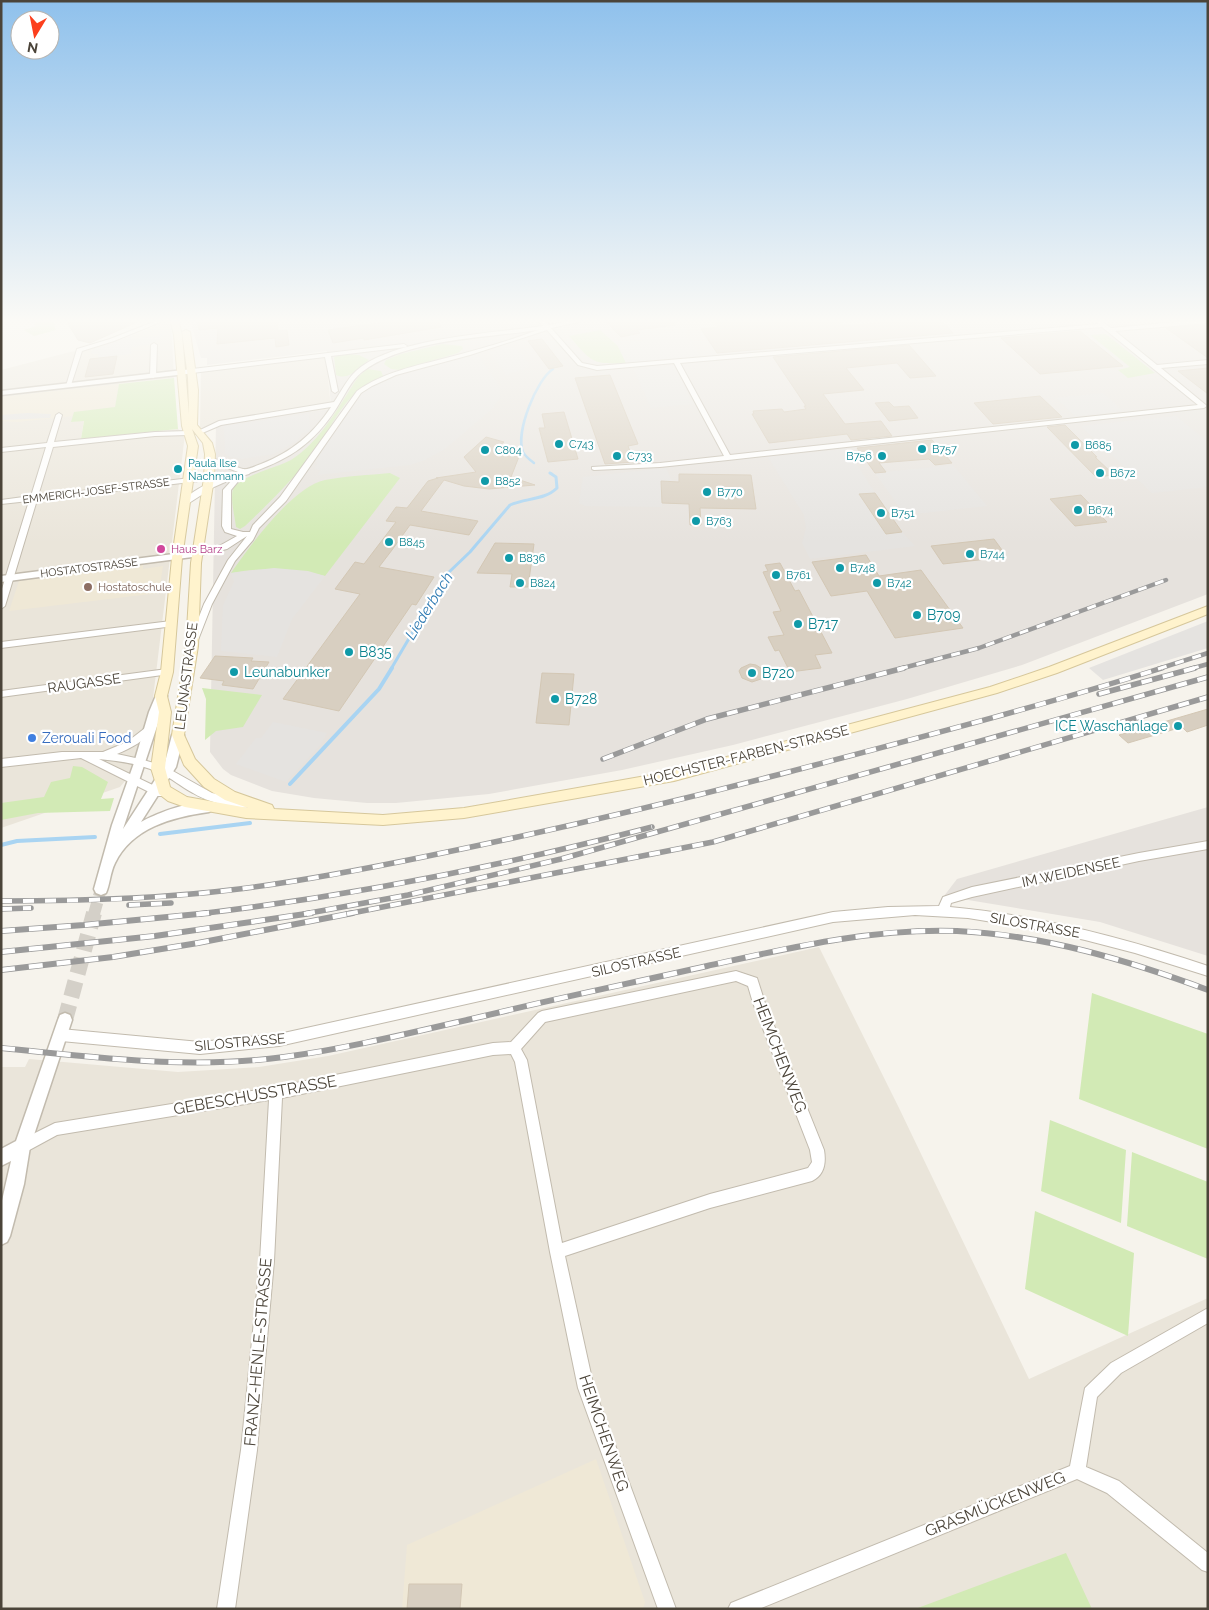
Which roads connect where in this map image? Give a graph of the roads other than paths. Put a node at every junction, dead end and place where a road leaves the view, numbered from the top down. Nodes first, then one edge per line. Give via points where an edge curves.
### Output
1 (184, 394) edge
2 (194, 394) edge
3 (343, 394) edge
4 (357, 394) edge
5 (694, 394) edge
6 (1189, 394) edge
7 (336, 404) junction
8 (311, 409) junction
9 (59, 415) dead end
10 (327, 417) junction
11 (200, 432) junction
12 (188, 433) junction
13 (50, 445) junction
14 (1, 450) edge
15 (728, 458) junction
16 (210, 460) junction
17 (594, 468) dead end
18 (247, 472) junction
19 (190, 480) junction
20 (205, 484) junction
21 (34, 498) junction
22 (186, 501) junction
23 (1, 502) edge
24 (204, 503) joint
25 (256, 528) junction
26 (243, 535) junction
27 (197, 554) junction
28 (177, 558) junction
29 (6, 578) edge
30 (1, 606) edge
31 (1208, 610) edge
32 (171, 624) junction
33 (1, 645) edge
34 (192, 646) junction
35 (167, 672) junction
36 (1, 694) edge
37 (162, 696) junction
38 (150, 726) junction
39 (178, 735) junction
40 (81, 754) junction
41 (106, 754) junction
42 (1, 763) edge
43 (136, 772) junction
44 (160, 778) junction
45 (253, 805) junction
46 (209, 807) junction
47 (289, 814) junction
48 (126, 837) junction
49 (1208, 845) edge
50 (108, 863) junction
51 (101, 888) tunnel mouth
52 (943, 911) junction
53 (1208, 971) edge
54 (63, 1028) joint
55 (514, 1048) junction
56 (276, 1093) junction
57 (22, 1147) junction
58 (1, 1158) edge
59 (1, 1236) edge
60 (558, 1252) junction
61 (1208, 1316) edge
62 (1077, 1471) junction
63 (1208, 1564) edge
64 (226, 1609) edge
65 (667, 1609) edge
66 (737, 1609) edge

1 - 12 main road, LEUNASTRASSE
2 - 11 main road, LEUNASTRASSE via 193,425
3 - 7 street
4 - 25 street via 283,499
5 - 15 street
6 - 15 street via 1204,406
7 - 8 street
7 - 10 street
8 - 10 street
8 - 11 street via 213,425
9 - 13 street
10 - 18 street via 300,447 270,464
11 - 16 main road, LEUNASTRASSE via 209,448
12 - 13 street
12 - 19 main road, LEUNASTRASSE via 193,446
13 - 14 street
13 - 21 street
15 - 17 street via 628,468
16 - 18 street
16 - 20 main road, LEUNASTRASSE
18 - 20 street
18 - 26 street via 228,490 226,526 228,530
19 - 20 street
19 - 20 street, EMMERICH-JOSEF-STRASSE
19 - 21 street, EMMERICH-JOSEF-STRASSE
19 - 22 main road, LEUNASTRASSE
20 - 22 street
20 - 24 main road, LEUNASTRASSE
21 - 23 street, EMMERICH-JOSEF-STRASSE
21 - 29 street
22 - 28 main road, LEUNASTRASSE
24 - 27 main road, LEUNASTRASSE
25 - 26 street
25 - 34 street via 219,580
26 - 27 street via 224,547
27 - 28 street, HOSTATOSTRASSE
27 - 34 main road, LEUNASTRASSE
28 - 29 street, HOSTATOSTRASSE
28 - 32 main road, LEUNASTRASSE
29 - 30 street
31 - 47 main road, HOECHSTER-FARBEN-STRASSE via 993,690 674,776 418,818 358,820
32 - 33 street
32 - 35 main road, LEUNASTRASSE
34 - 39 main road, LEUNASTRASSE
35 - 36 street, RAUGASSE
35 - 37 main road, LEUNASTRASSE
37 - 38 street, LEUNASTRASSE
37 - 44 main road, LEUNASTRASSE via 165,712
38 - 41 street via 142,737
38 - 43 street, LEUNASTRASSE
39 - 44 street via 173,758
39 - 45 main road, LEUNASTRASSE via 184,753 202,777 230,796
40 - 41 street
40 - 42 street
40 - 43 street via 112,769
41 - 43 street
43 - 44 street
43 - 44 street
43 - 50 street, LEUNASTRASSE
44 - 45 street via 210,797
44 - 46 main road, HOECHSTER-FARBEN-STRASSE via 164,790 173,797
44 - 48 street
45 - 47 main road, LEUNASTRASSE
46 - 47 main road, HOECHSTER-FARBEN-STRASSE via 246,813
46 - 48 street, HOECHSTER-FARBEN-STRASSE via 174,812
48 - 50 street
49 - 52 street, IM WEIDENSEE via 972,892 947,900
50 - 51 street, LEUNASTRASSE
52 - 53 street, SILOSTRASSE via 1019,922 1117,942
52 - 54 street, SILOSTRASSE via 896,911 833,918 280,1040 200,1048
54 - 57 street
55 - 56 street, GEBESCHUSSTRASSE via 492,1049
55 - 60 street, HEIMCHENWEG via 521,1060
55 - 60 street, HEIMCHENWEG via 542,1017 736,976 753,982 817,1150 819,1162 812,1174 710,1201
56 - 57 street, GEBESCHUSSTRASSE via 55,1129
56 - 64 street, FRANZ-HENLE-STRASSE via 267,1260 250,1441
57 - 58 street, GEBESCHUSSTRASSE
57 - 59 street via 16,1184
60 - 65 street, HEIMCHENWEG via 586,1388
61 - 62 street, GRASMÜCKENWEG via 1116,1368 1090,1393
62 - 63 street via 1113,1487
62 - 66 street, GRASMÜCKENWEG

